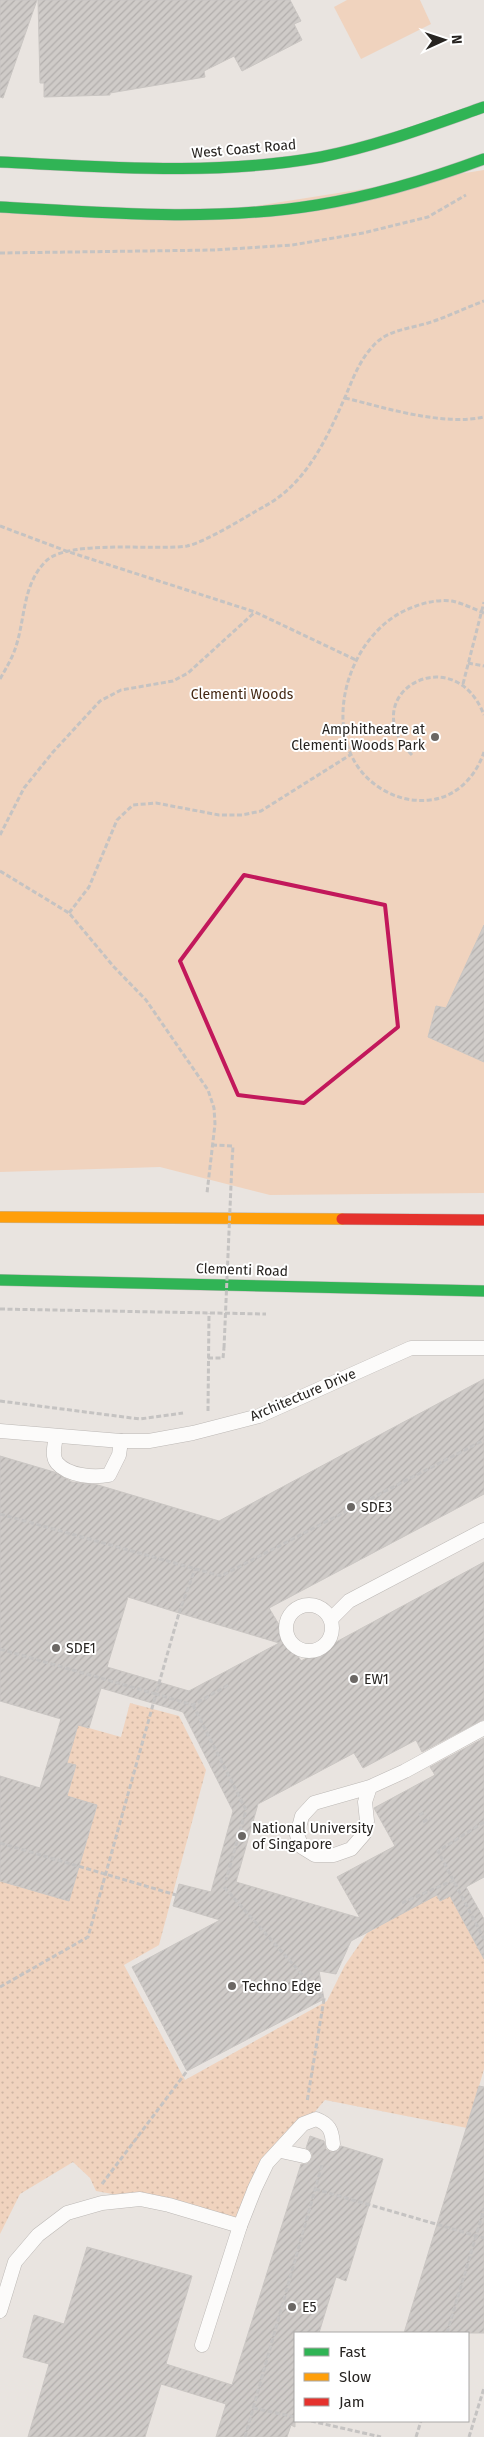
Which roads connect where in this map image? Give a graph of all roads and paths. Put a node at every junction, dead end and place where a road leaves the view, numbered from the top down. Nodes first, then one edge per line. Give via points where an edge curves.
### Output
1 (484, 107) edge
2 (484, 159) edge
3 (0, 162) edge
4 (0, 207) edge
5 (484, 301) edge
6 (345, 398) junction
7 (484, 417) edge
8 (0, 526) edge
9 (69, 552) junction
10 (484, 602) edge
11 (254, 612) junction
12 (483, 612) edge
13 (356, 660) junction
14 (468, 663) junction
15 (484, 666) edge
16 (0, 679) edge
17 (463, 684) junction
18 (484, 715) edge
19 (484, 752) edge
20 (350, 755) junction
21 (412, 755) dead end
22 (0, 835) edge
23 (0, 871) edge
24 (68, 913) junction
25 (212, 1145) junction
26 (210, 1162) dead end
27 (0, 1217) edge
28 (484, 1220) edge
29 (0, 1280) edge
30 (208, 1284) junction
31 (484, 1290) edge
32 (484, 1348) edge
33 (208, 1358) junction
34 (0, 1401) edge
35 (208, 1410) junction
36 (198, 1411) dead end
37 (189, 1412) dead end
38 (208, 1429) junction
39 (0, 1431) edge
40 (56, 1436) junction
41 (484, 1440) edge
42 (121, 1441) junction
43 (0, 1514) edge
44 (484, 1530) edge
45 (195, 1569) junction
46 (331, 1619) dead end
47 (0, 1649) edge
48 (228, 1685) dead end
49 (156, 1694) junction
50 (193, 1705) junction
51 (484, 1728) edge
52 (370, 1787) junction
53 (426, 1812) dead end
54 (419, 1815) dead end
55 (430, 1818) dead end
56 (422, 1822) dead end
57 (484, 1822) edge
58 (0, 1842) edge
59 (106, 1874) junction
60 (226, 1880) dead end
61 (454, 1880) junction
62 (224, 1887) dead end
63 (176, 1895) dead end
64 (402, 1903) dead end
65 (484, 1938) edge
66 (0, 1987) edge
67 (187, 2071) dead end
68 (303, 2124) junction
69 (333, 2144) dead end
70 (280, 2151) junction
71 (304, 2156) dead end
72 (323, 2164) dead end
73 (315, 2189) junction
74 (96, 2192) dead end
75 (484, 2209) edge
76 (240, 2226) junction
77 (476, 2236) junction
78 (484, 2238) edge
79 (0, 2311) edge
80 (447, 2332) edge
81 (202, 2345) dead end
82 (484, 2388) edge
83 (253, 2408) junction
84 (294, 2417) edge
85 (315, 2422) edge
86 (421, 2422) edge
87 (245, 2437) edge
88 (381, 2437) edge
89 (416, 2437) edge
90 (469, 2437) edge

1 - 3 main road, West Coast Road via 365,147 258,165 170,169
2 - 4 main road via 436,178 380,194 259,212 166,214
5 - 6 path via 385,336 358,367
6 - 7 path via 435,417
6 - 9 path via 312,463 278,499 253,513 190,545 168,548 122,546
8 - 9 path
9 - 11 path
9 - 16 path via 48,559 34,575 27,592 14,652
10 - 12 path
11 - 13 path
11 - 22 path via 188,673 173,681 121,690 100,701 24,788
12 - 13 path via 445,600 412,607 388,619 374,632
12 - 14 path
13 - 20 path via 346,689 344,707 344,732
14 - 15 path
14 - 17 path
17 - 18 path via 475,696
17 - 21 path via 447,678 430,678 411,685 399,696 394,712 395,729 401,744
19 - 20 path via 477,769 465,784 432,800 390,795 361,772
20 - 24 path via 260,811 219,815 156,803 133,805 117,820 89,887
23 - 24 path
24 - 25 path via 146,1000 208,1090 214,1108
25 - 26 path
25 - 33 path, bridge via 233,1146 223,1358
27 - 28 main road
29 - 30 main road, Clementi Road
30 - 31 main road, Clementi Road
30 - 33 path
32 - 38 lane, Architecture Drive via 412,1348 259,1416
33 - 35 path
34 - 37 path via 140,1419
35 - 36 path
35 - 38 path
38 - 42 lane, Architecture Drive via 149,1441
39 - 40 lane, Architecture Drive
40 - 42 lane, Architecture Drive
40 - 42 lane via 56,1463 69,1472 98,1478 109,1475 119,1455
41 - 45 path via 221,1576
43 - 45 path
44 - 46 lane via 366,1592
45 - 49 path via 178,1615
47 - 49 path
48 - 50 path
49 - 50 path
49 - 59 path
50 - 60 path via 246,1810
51 - 52 lane
52 - 52 lane via 365,1802 367,1821 364,1834 351,1849 334,1855 315,1855 302,1847 297,1835 302,1816 314,1803
53 - 54 path
55 - 56 path
57 - 61 path via 438,1850
58 - 59 path
59 - 63 path
59 - 66 path via 88,1937
61 - 64 path
61 - 65 path
62 - 68 path via 324,1999
67 - 74 path
68 - 69 lane via 316,2119 326,2123 332,2133
68 - 70 lane
70 - 71 lane
70 - 76 lane via 267,2163
72 - 73 path
73 - 77 path
73 - 83 path
75 - 77 path
76 - 79 lane via 140,2199 102,2203 67,2213 38,2235 15,2262
76 - 81 lane
77 - 78 path
77 - 80 path
82 - 90 path
83 - 84 path
83 - 87 path
85 - 88 path
86 - 89 path

